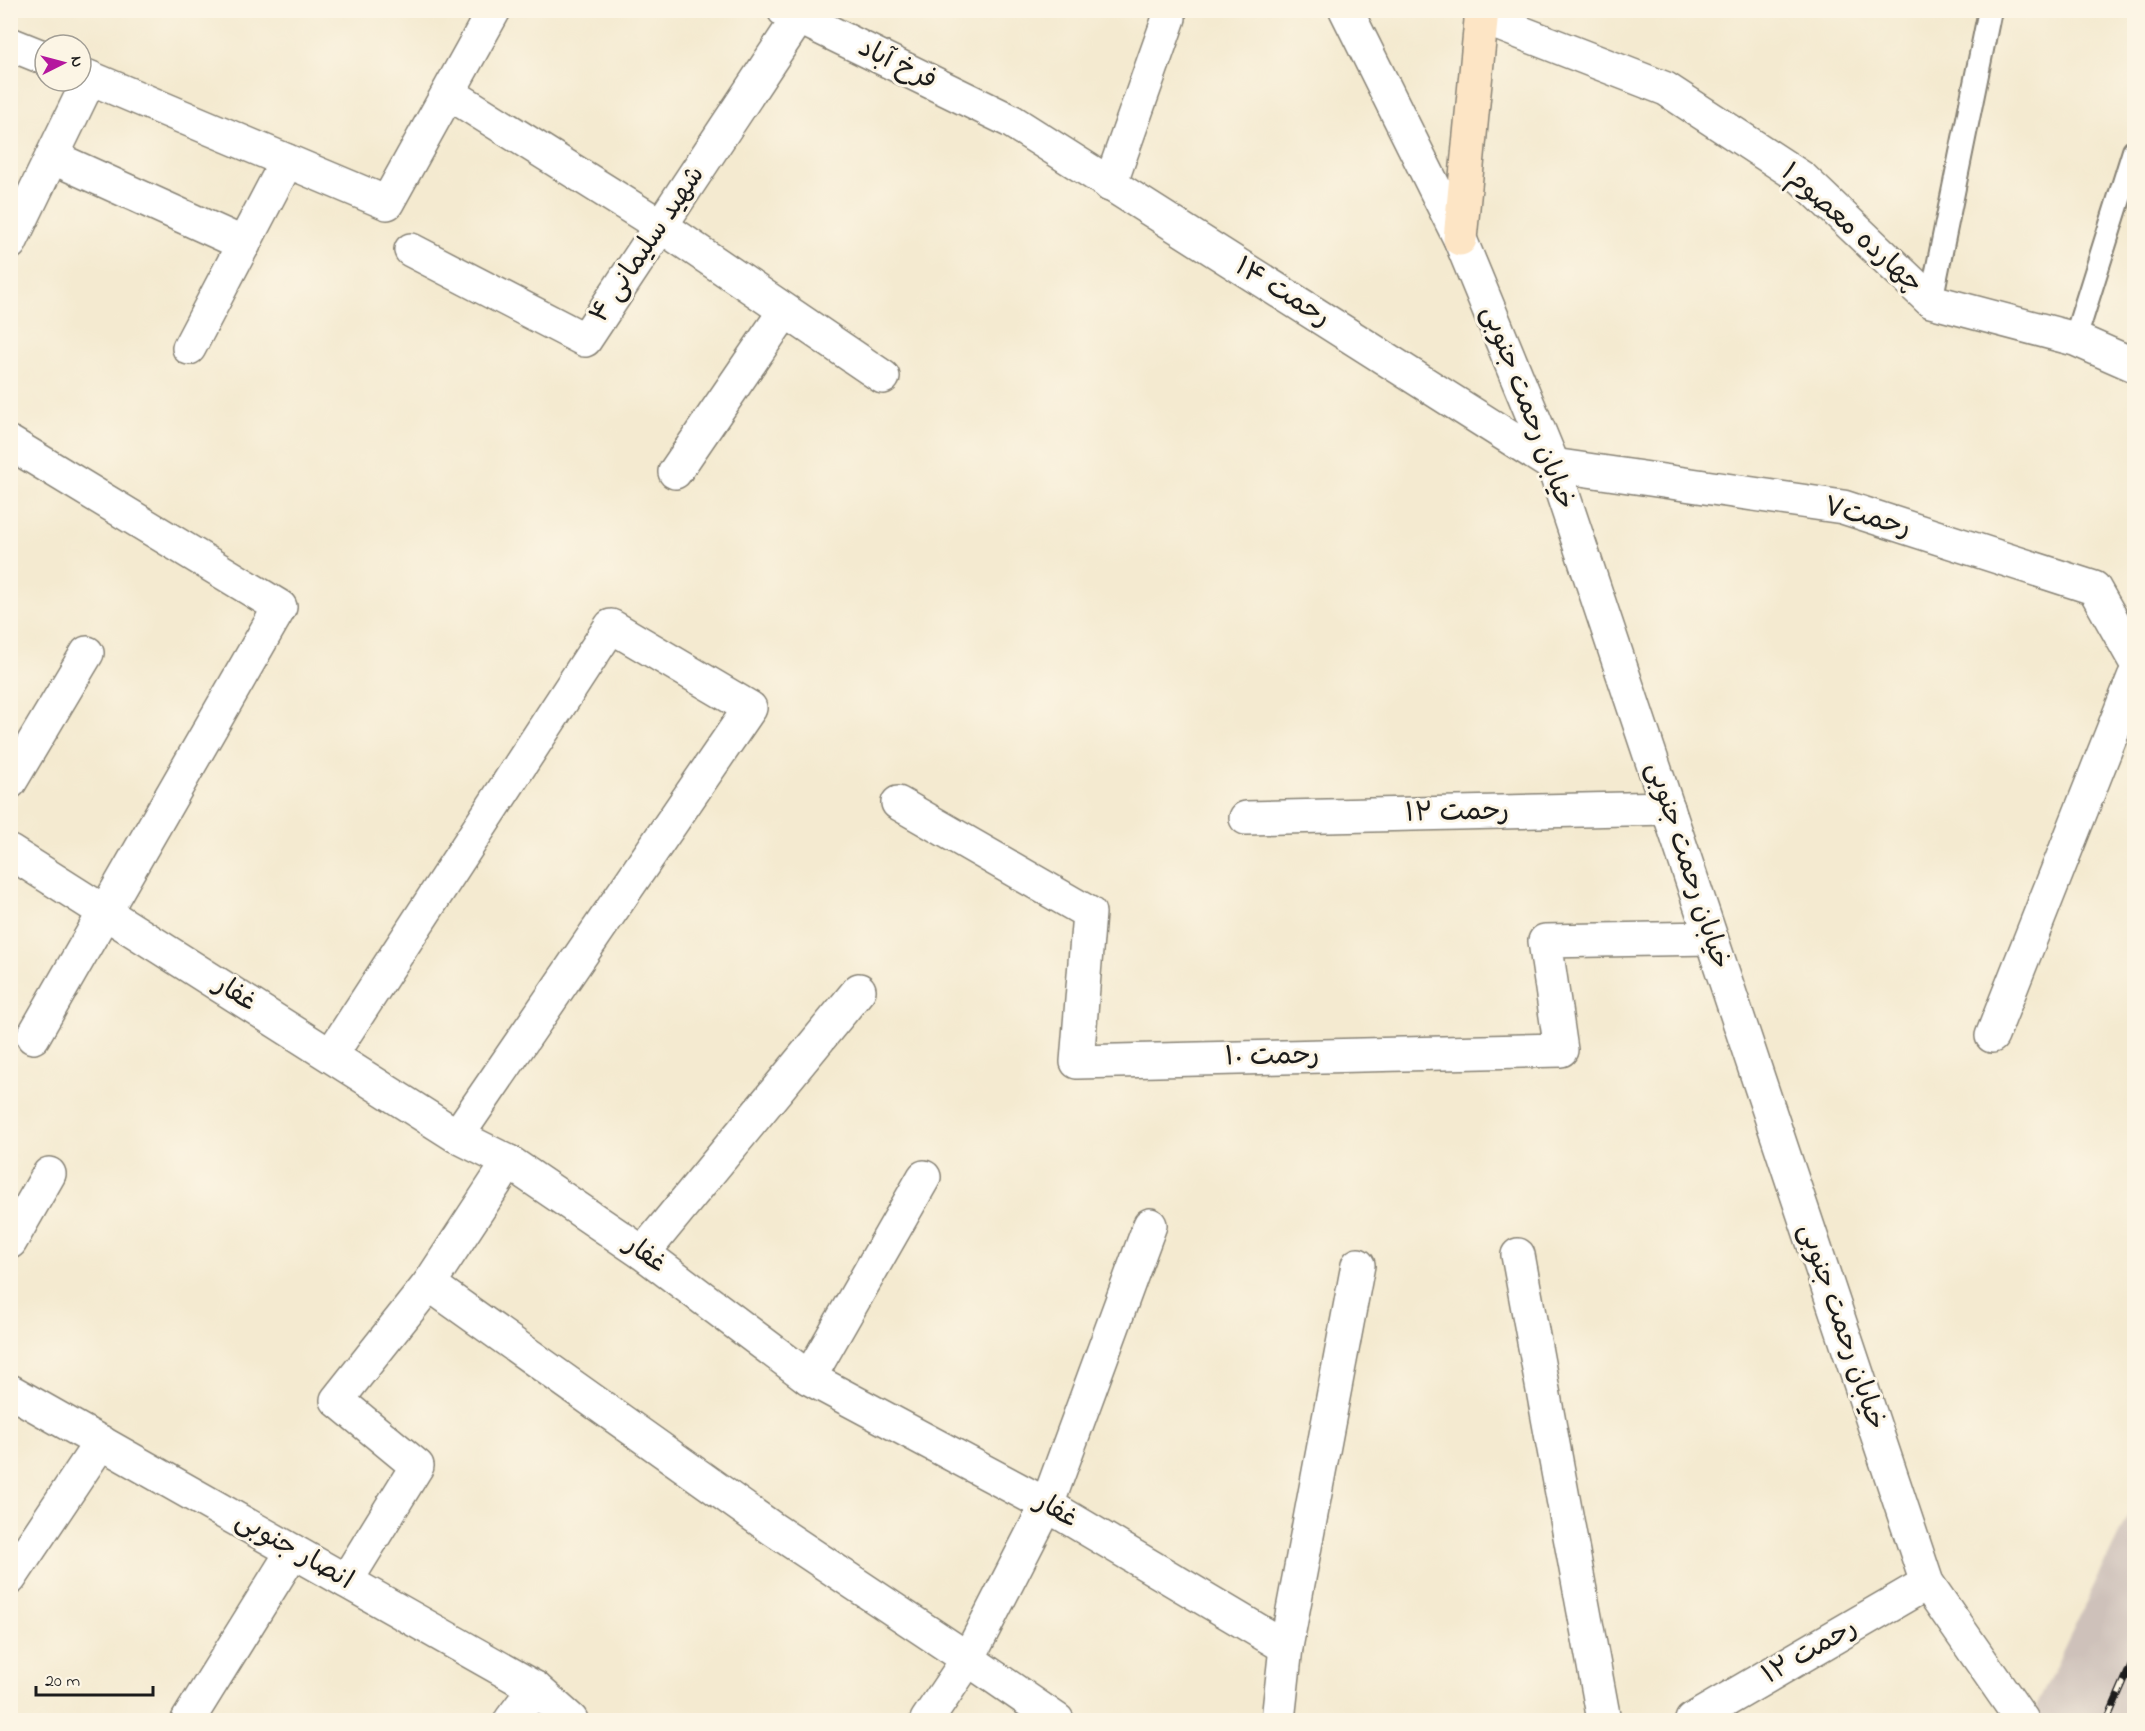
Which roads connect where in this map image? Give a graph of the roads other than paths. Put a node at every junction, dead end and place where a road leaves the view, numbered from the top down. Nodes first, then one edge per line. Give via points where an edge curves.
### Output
1 (494, 10) edge
2 (1346, 10) edge
3 (1990, 10) edge
4 (791, 14) edge
5 (1482, 14) edge
6 (1169, 18) dead end
7 (10, 44) edge
8 (33, 53) edge
9 (93, 79) edge
10 (79, 93) edge
11 (448, 93) junction
12 (1011, 121) joint
13 (2134, 151) edge
14 (52, 157) junction
15 (287, 161) junction
16 (1110, 184) junction
17 (661, 226) junction
18 (1460, 239) junction
19 (10, 243) edge
20 (244, 244) junction
21 (411, 250) dead end
22 (1931, 301) junction
23 (785, 310) junction
24 (2075, 339) junction
25 (189, 348) dead end
26 (2134, 365) edge
27 (883, 377) dead end
28 (10, 443) edge
29 (1553, 465) junction
30 (675, 472) dead end
31 (87, 653) dead end
32 (2134, 659) edge
33 (2134, 677) edge
34 (10, 782) edge
35 (898, 803) dead end
36 (1668, 808) junction
37 (1246, 818) dead end
38 (10, 852) edge
39 (105, 912) junction
40 (1711, 938) junction
41 (860, 990) dead end
42 (1992, 1036) dead end
43 (33, 1037) dead end
44 (332, 1055) junction
45 (457, 1136) junction
46 (508, 1162) junction
47 (49, 1174) dead end
48 (924, 1177) dead end
49 (1150, 1225) dead end
50 (10, 1242) edge
51 (643, 1252) junction
52 (1518, 1255) dead end
53 (1358, 1265) dead end
54 (429, 1284) junction
55 (809, 1378) junction
56 (10, 1391) edge
57 (102, 1442) junction
58 (1047, 1505) junction
59 (293, 1551) junction
60 (10, 1578) edge
61 (346, 1581) junction
62 (1927, 1583) junction
63 (1286, 1647) junction
64 (968, 1659) junction
65 (535, 1688) junction
66 (188, 1720) edge
67 (511, 1720) edge
68 (571, 1720) edge
69 (927, 1720) edge
70 (1057, 1720) edge
71 (1278, 1720) edge
72 (1604, 1720) edge
73 (1692, 1720) edge
74 (2022, 1720) edge

1 - 11 street
2 - 18 street, خیابان رحمت جنوبی
3 - 22 lane
4 - 12 street, فرخ آباد
4 - 17 street, شهید سلیمانی ۴
5 - 18 main road
5 - 22 street, چهارده معصوم۱ via 1666,89 1802,178
6 - 16 street
7 - 8 street
9 - 15 street
10 - 14 street
11 - 15 street via 387,203
11 - 17 street
12 - 16 street, رحمت ۱۴
13 - 24 lane
14 - 19 street
14 - 20 street
15 - 20 street
16 - 29 street, رحمت ۱۴
17 - 21 street, شهید سلیمانی ۴ via 585,340
17 - 23 street
18 - 29 street, خیابان رحمت جنوبی
20 - 25 street
22 - 24 street, چهارده معصوم۱
23 - 27 street
23 - 30 street
24 - 26 street, چهارده معصوم۱
28 - 39 street via 280,607
29 - 32 street, رحمت۷ via 1843,507 2094,588
29 - 36 street, خیابان رحمت جنوبی
31 - 34 street
33 - 42 street
35 - 40 street, رحمت ۱۰ via 1089,913 1077,1062 1561,1050 1545,942
36 - 37 street, رحمت ۱۲
36 - 40 street, خیابان رحمت جنوبی
38 - 39 street, غفار
39 - 43 street
39 - 44 street, غفار
40 - 62 street, خیابان رحمت جنوبی
41 - 51 street
44 - 45 street, غفار
44 - 45 street via 611,626 750,708
45 - 46 street, غفار
46 - 51 street, غفار
46 - 54 street
47 - 50 street
48 - 55 street
49 - 58 street
51 - 55 street, غفار
52 - 72 street
53 - 63 street
54 - 61 street via 337,1401 417,1466
54 - 64 street via 773,1529
55 - 58 street, غفار
56 - 57 street, انصار جنوبی
57 - 59 street, انصار جنوبی
57 - 60 street
58 - 63 street, غفار
58 - 64 street
59 - 61 street, انصار جنوبی
59 - 66 street
61 - 65 street, انصار جنوبی
62 - 73 street, رحمت ۱۲
62 - 74 street, خیابان رحمت جنوبی
63 - 71 street
64 - 69 street
64 - 70 street
65 - 67 street
65 - 68 street, انصار جنوبی

